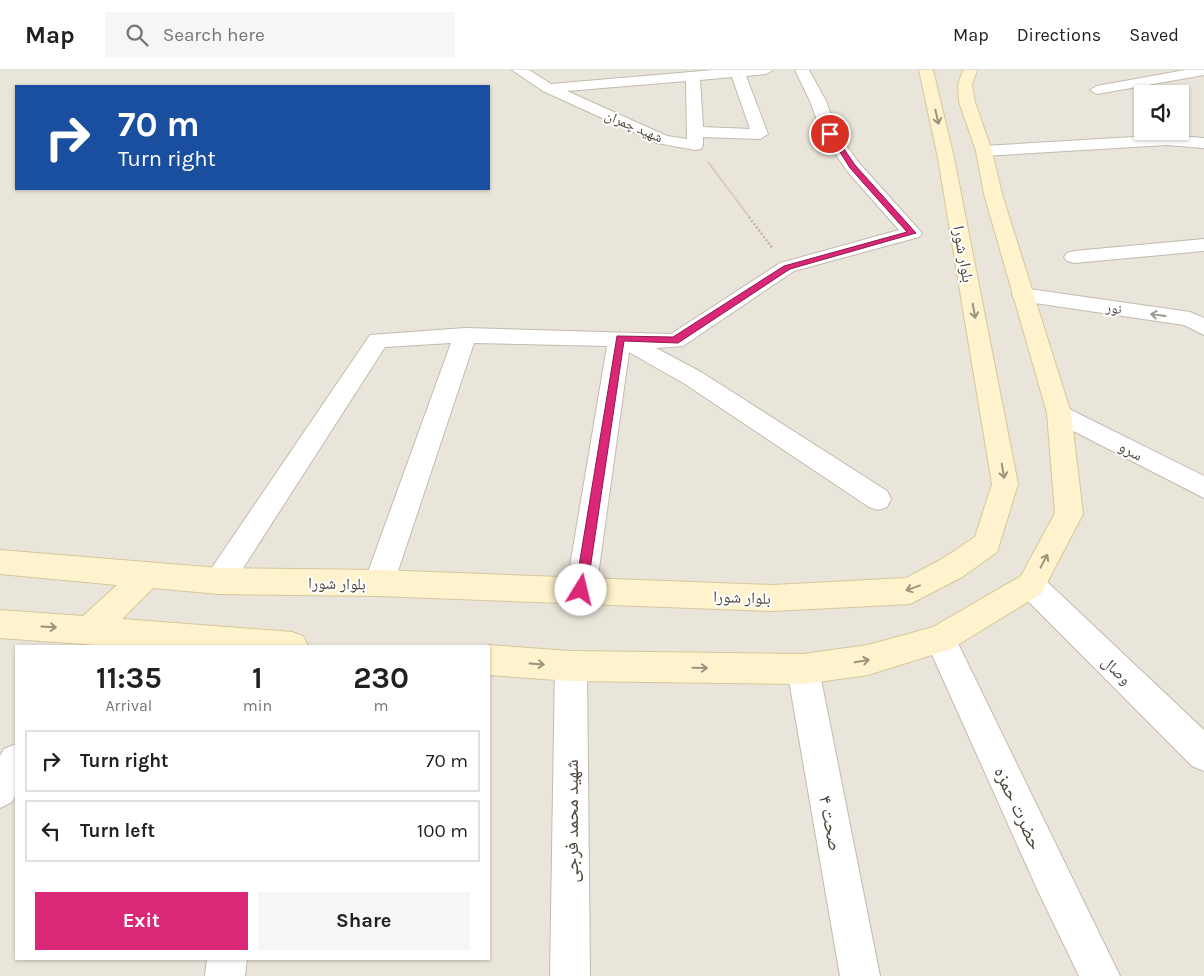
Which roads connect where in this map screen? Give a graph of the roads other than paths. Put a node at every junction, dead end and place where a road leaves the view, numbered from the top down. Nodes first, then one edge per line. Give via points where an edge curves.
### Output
1 (518, 70) edge
2 (766, 70) edge
3 (802, 70) edge
4 (926, 70) edge
5 (970, 70) edge
6 (1204, 71) edge
7 (738, 73) junction
8 (693, 77) junction
9 (548, 88) junction
10 (1097, 90) dead end
11 (695, 139) junction
12 (1204, 143) edge
13 (984, 151) junction
14 (1204, 245) edge
15 (1074, 257) dead end
16 (1022, 295) junction
17 (1204, 328) edge
18 (465, 335) junction
19 (620, 338) junction
20 (1059, 413) junction
21 (1204, 488) edge
22 (878, 498) dead end
23 (0, 562) edge
24 (148, 574) junction
25 (219, 581) junction
26 (379, 583) junction
27 (1031, 585) junction
28 (581, 590) junction
29 (0, 624) edge
30 (85, 638) edge
31 (940, 639) junction
32 (252, 645) edge
33 (490, 660) edge
34 (571, 666) junction
35 (802, 670) junction
36 (1204, 754) edge
37 (15, 763) edge
38 (0, 790) edge
39 (227, 960) edge
40 (225, 976) edge
41 (570, 976) edge
42 (860, 976) edge
43 (1100, 976) edge

1 - 9 street, شهید چمران
2 - 7 street
3 - 19 street via 830,134 853,167 912,233 787,267 675,341
4 -> 28 main road, بلوار شورا via 946,158 1005,484 987,544 910,591 773,598
5 - 13 main road via 965,85 967,102
6 - 10 street
7 - 8 street
7 - 11 street, شهید چمران via 760,134
8 - 9 street
8 - 11 street
9 - 11 street, شهید چمران via 663,140
12 - 13 street via 1167,140
13 - 16 main road
14 - 15 street
17 -> 16 street, نور via 1190,319
16 - 20 main road
18 - 19 street
18 - 25 street via 378,340
18 - 26 street
19 - 22 street via 693,378
19 - 28 street
20 - 21 street, سرو
27 -> 20 main road via 1069,514
23 - 24 main road, بلوار شورا
24 - 25 main road, بلوار شورا
24 - 30 main road
25 - 26 main road, بلوار شورا
26 - 28 main road, بلوار شورا
27 - 31 main road
27 - 36 street, وصال
29 -> 30 main road
30 - 32 main road
35 -> 31 main road via 868,660
31 - 43 street, حضرت حمزه
33 -> 34 main road
34 -> 35 main road
34 - 41 street, شهید محمد فرجی
35 - 42 street, صحت ۴
37 - 38 street
39 - 40 street

